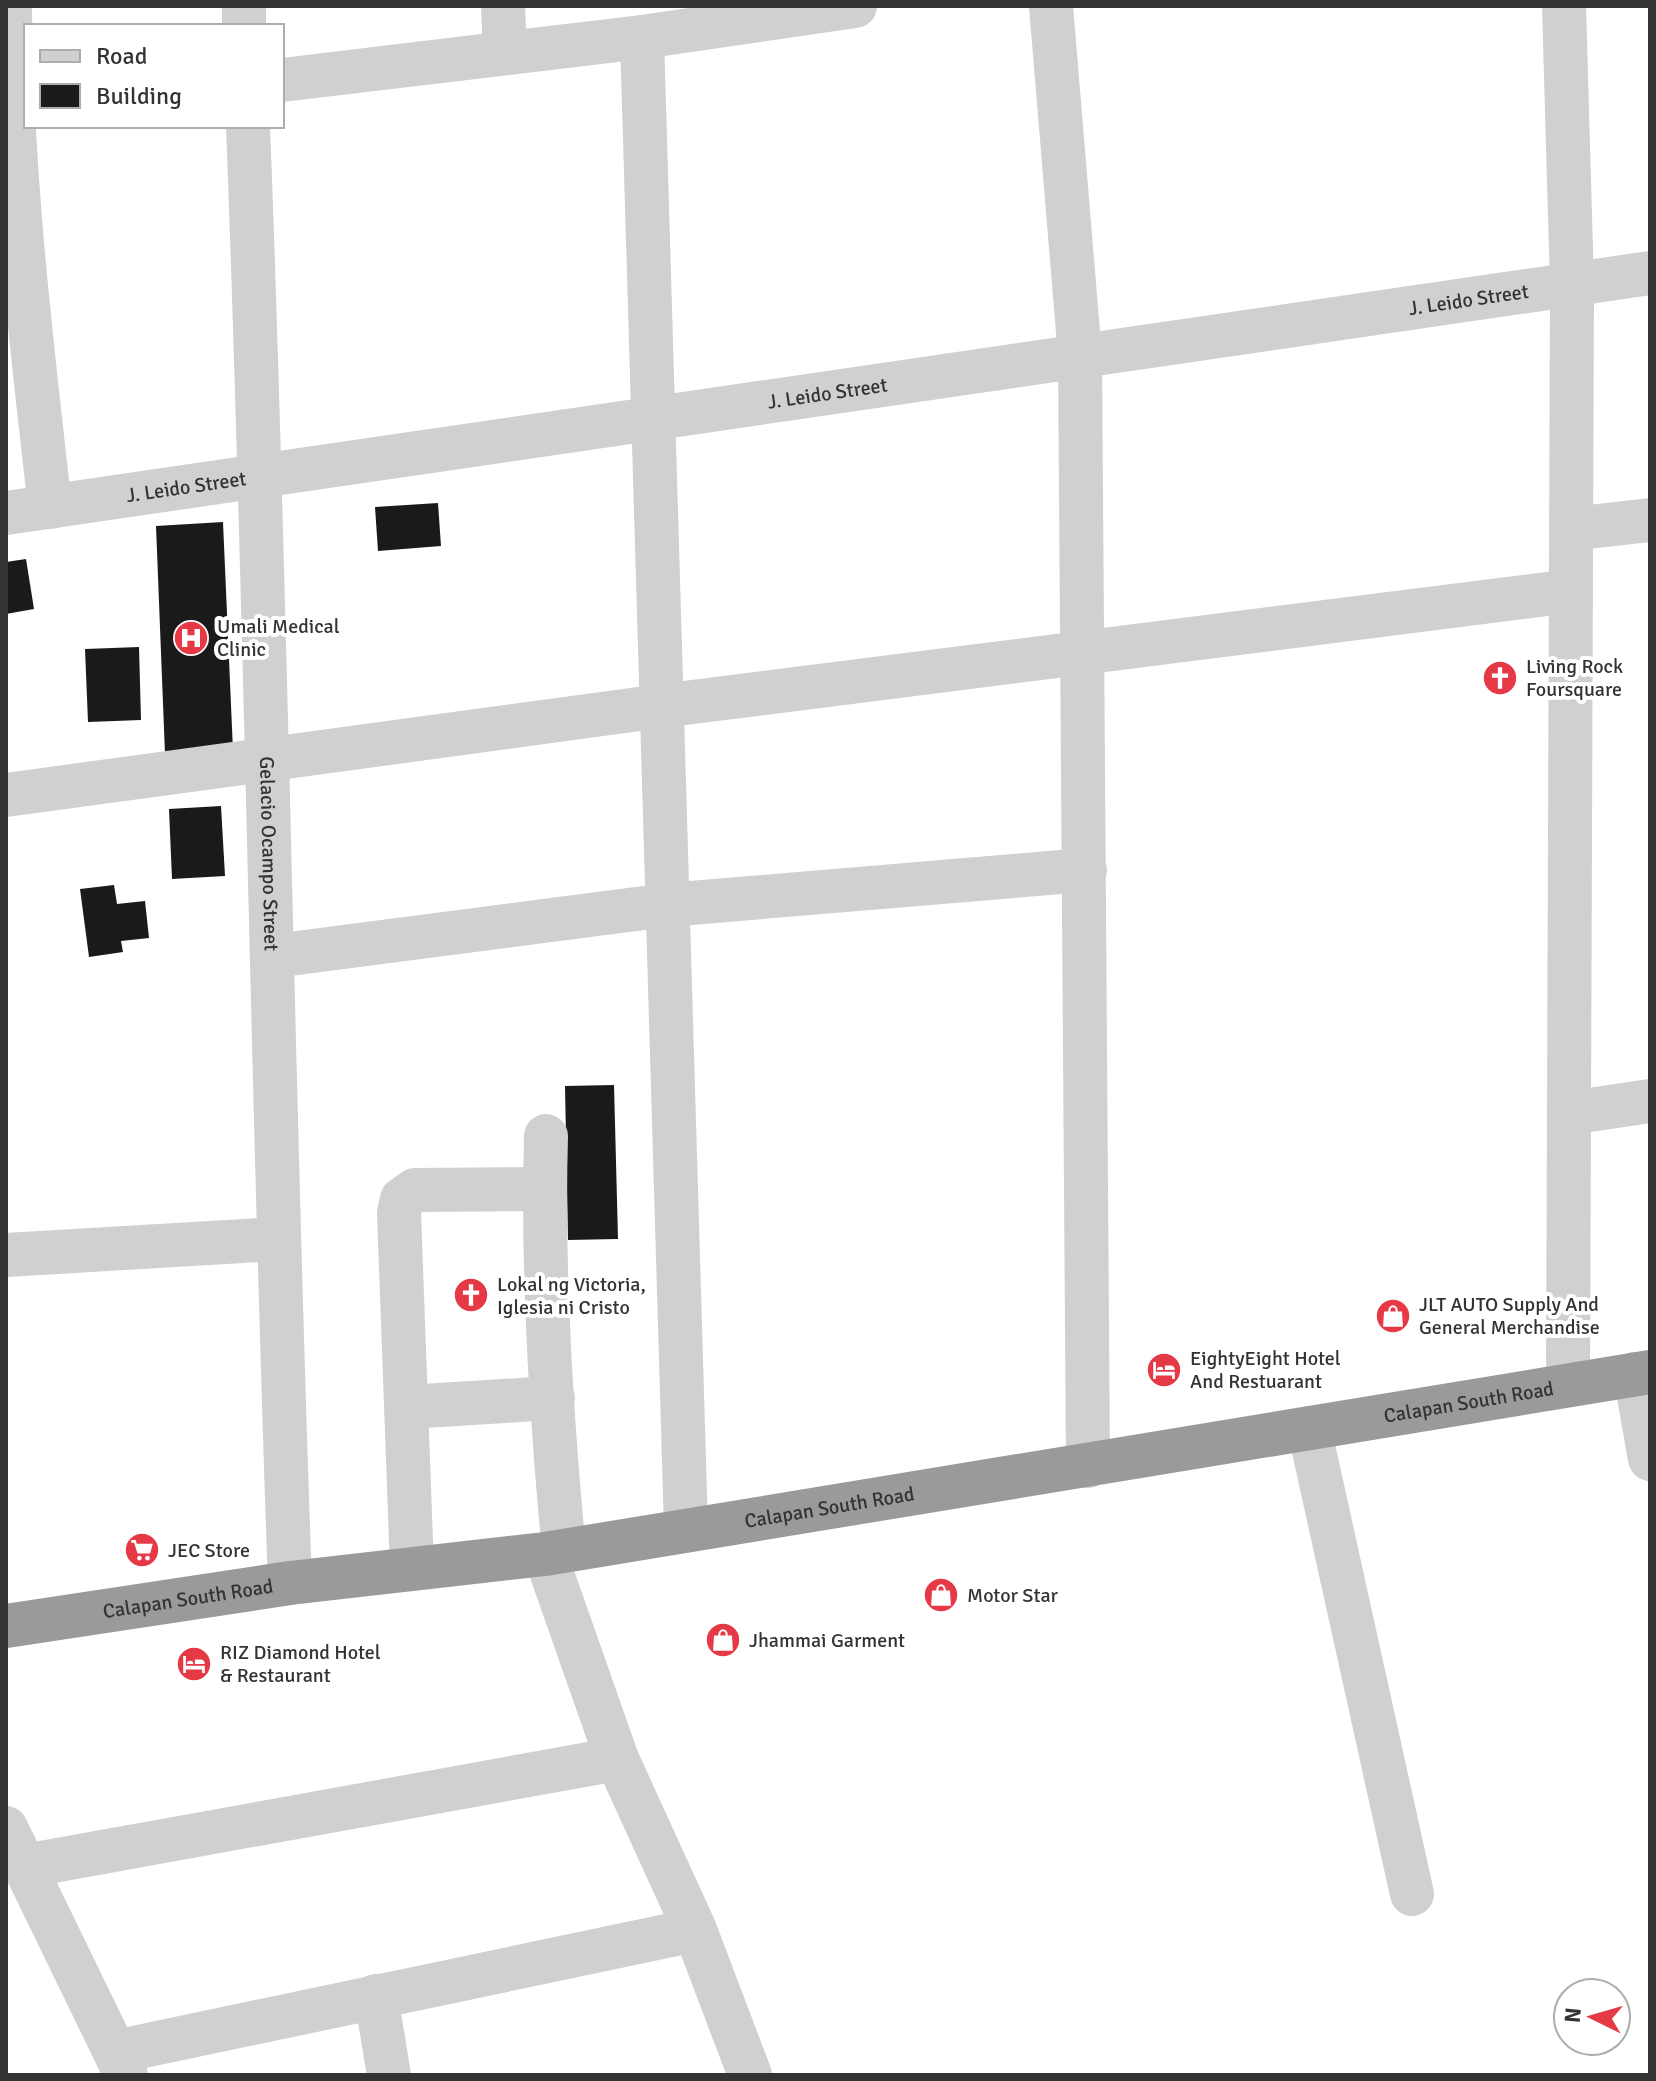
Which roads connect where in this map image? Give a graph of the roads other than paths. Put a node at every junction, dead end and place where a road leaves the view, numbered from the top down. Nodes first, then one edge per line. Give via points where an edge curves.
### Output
1 (10, 6) edge
2 (503, 6) edge
3 (855, 6) edge
4 (1051, 6) edge
5 (1564, 6) edge
6 (642, 37) junction
7 (505, 53) junction
8 (284, 80) edge
9 (18, 113) edge
10 (248, 128) edge
11 (1650, 273) edge
12 (1572, 285) junction
13 (1080, 356) junction
14 (653, 418) junction
15 (262, 476) junction
16 (50, 507) junction
17 (6, 513) edge
18 (1650, 520) edge
19 (1571, 529) junction
20 (1571, 591) junction
21 (1083, 653) junction
22 (661, 706) junction
23 (270, 759) junction
24 (6, 795) edge
25 (1085, 870) junction
26 (667, 905) junction
27 (274, 956) junction
28 (1650, 1101) edge
29 (1569, 1113) junction
30 (546, 1136) dead end
31 (545, 1189) junction
32 (277, 1239) junction
33 (6, 1255) edge
34 (1643, 1373) edge
35 (1568, 1385) junction
36 (553, 1398) junction
37 (407, 1407) junction
38 (1309, 1428) junction
39 (1650, 1459) edge
40 (1088, 1466) junction
41 (686, 1529) junction
42 (555, 1552) junction
43 (412, 1569) junction
44 (290, 1583) junction
45 (6, 1626) edge
46 (617, 1759) junction
47 (6, 1828) edge
48 (25, 1866) junction
49 (1412, 1894) dead end
50 (695, 1930) junction
51 (376, 1996) junction
52 (120, 2063) edge
53 (389, 2075) edge
54 (750, 2075) edge

1 - 9 street
2 - 7 street
3 - 6 street
4 - 13 street
5 - 12 street
6 - 7 street
6 - 14 street
7 - 8 street
9 - 16 street via 21,249
10 - 15 street, Gelacio Ocampo Street
11 - 12 street, J. Leido Street
12 - 13 street, J. Leido Street
12 - 19 street
13 - 14 street, J. Leido Street
13 - 21 street
14 - 15 street, J. Leido Street
14 - 22 street
15 - 16 street, J. Leido Street
15 - 23 street, Gelacio Ocampo Street
16 - 17 street, J. Leido Street
18 - 19 street
19 - 20 street
20 - 21 street
20 - 29 street
21 - 22 street
21 - 25 street
22 - 23 street
22 - 26 street
23 - 24 street
23 - 27 street, Gelacio Ocampo Street
25 - 26 street
25 - 40 street
26 - 27 street
26 - 41 street
27 - 32 street, Gelacio Ocampo Street
28 - 29 street
29 - 35 street
30 - 31 street
31 - 36 street
31 - 37 street via 415,1190 402,1199
32 - 33 street
32 - 44 street, Gelacio Ocampo Street
34 - 35 highway, Calapan South Road
34 - 39 street
35 - 38 highway, Calapan South Road
36 - 37 street
36 - 42 street
37 - 43 street
38 - 40 highway, Calapan South Road
38 - 49 street
40 - 41 highway, Calapan South Road
41 - 42 highway, Calapan South Road
42 - 43 highway, Calapan South Road
42 - 46 street
43 - 44 highway, Calapan South Road
44 - 45 highway, Calapan South Road
46 - 48 street
46 - 50 street
47 - 48 street
48 - 52 street
50 - 51 street
50 - 54 street
51 - 52 street
51 - 53 street

